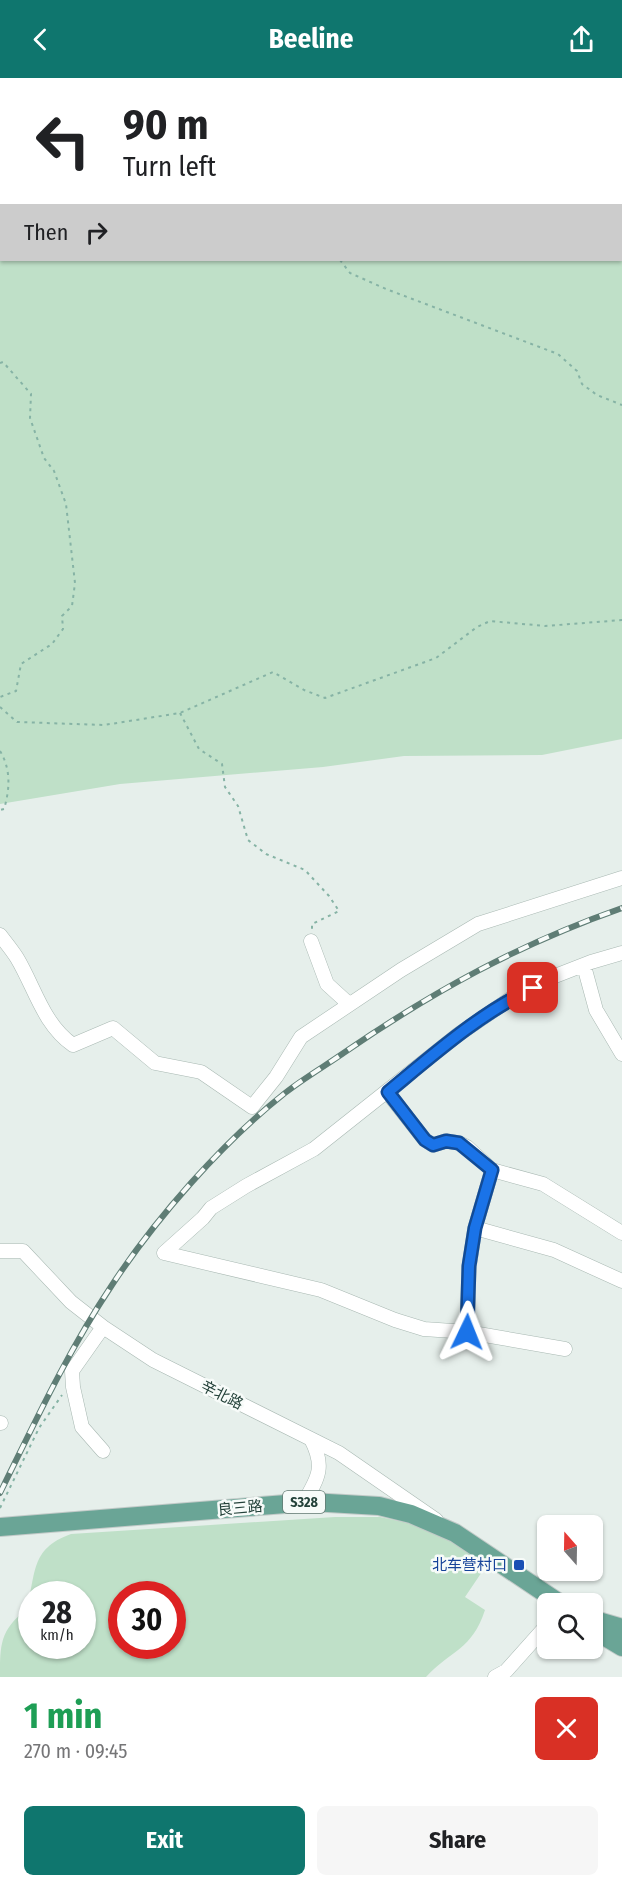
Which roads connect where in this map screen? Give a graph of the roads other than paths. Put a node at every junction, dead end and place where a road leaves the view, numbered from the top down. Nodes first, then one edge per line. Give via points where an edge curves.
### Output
1 (622, 878) edge
2 (0, 935) edge
3 (311, 940) road end
4 (622, 953) edge
5 (584, 966) junction
6 (349, 1004) junction
7 (622, 1054) edge
8 (388, 1092) junction
9 (492, 1170) junction
10 (475, 1228) junction
11 (622, 1233) edge
12 (0, 1251) edge
13 (622, 1281) edge
14 (103, 1327) junction
15 (467, 1332) junction
16 (565, 1349) dead end
17 (311, 1439) junction
18 (103, 1451) dead end
19 (304, 1502) junction
20 (0, 1527) edge
21 (455, 1533) junction
22 (545, 1593) edge
23 (603, 1622) edge
24 (622, 1628) edge
25 (603, 1636) edge
26 (537, 1637) edge
27 (622, 1647) edge
28 (495, 1677) edge

1 - 6 street via 478,924
2 - 6 street via 17,958 46,1016 73,1045 113,1028 155,1063 201,1072 252,1107 301,1037
3 - 6 street via 327,984
4 - 5 street
5 - 7 street via 596,1010
5 - 8 street via 513,997 459,1034
8 - 9 street via 425,1140 433,1145 459,1143
8 - 15 street via 314,1149 211,1208 164,1253 321,1290 424,1329
9 - 10 street
9 - 11 street via 543,1184
10 - 13 street via 554,1250
10 - 15 street via 469,1266
12 - 14 street, 辛北路 via 23,1251 61,1292
14 - 17 street, 辛北路 via 153,1360
14 - 18 street via 72,1371 82,1427
15 - 16 street
17 - 19 street via 320,1456 320,1468
17 - 21 street, 辛北路 via 369,1471
19 - 20 main road, 良三路 / S328
19 - 21 main road, 良三路 / S328 via 379,1506 411,1514
21 - 22 main road, 良三路 / S328
23 - 24 main road
25 - 27 main road
26 - 28 street via 507,1671

